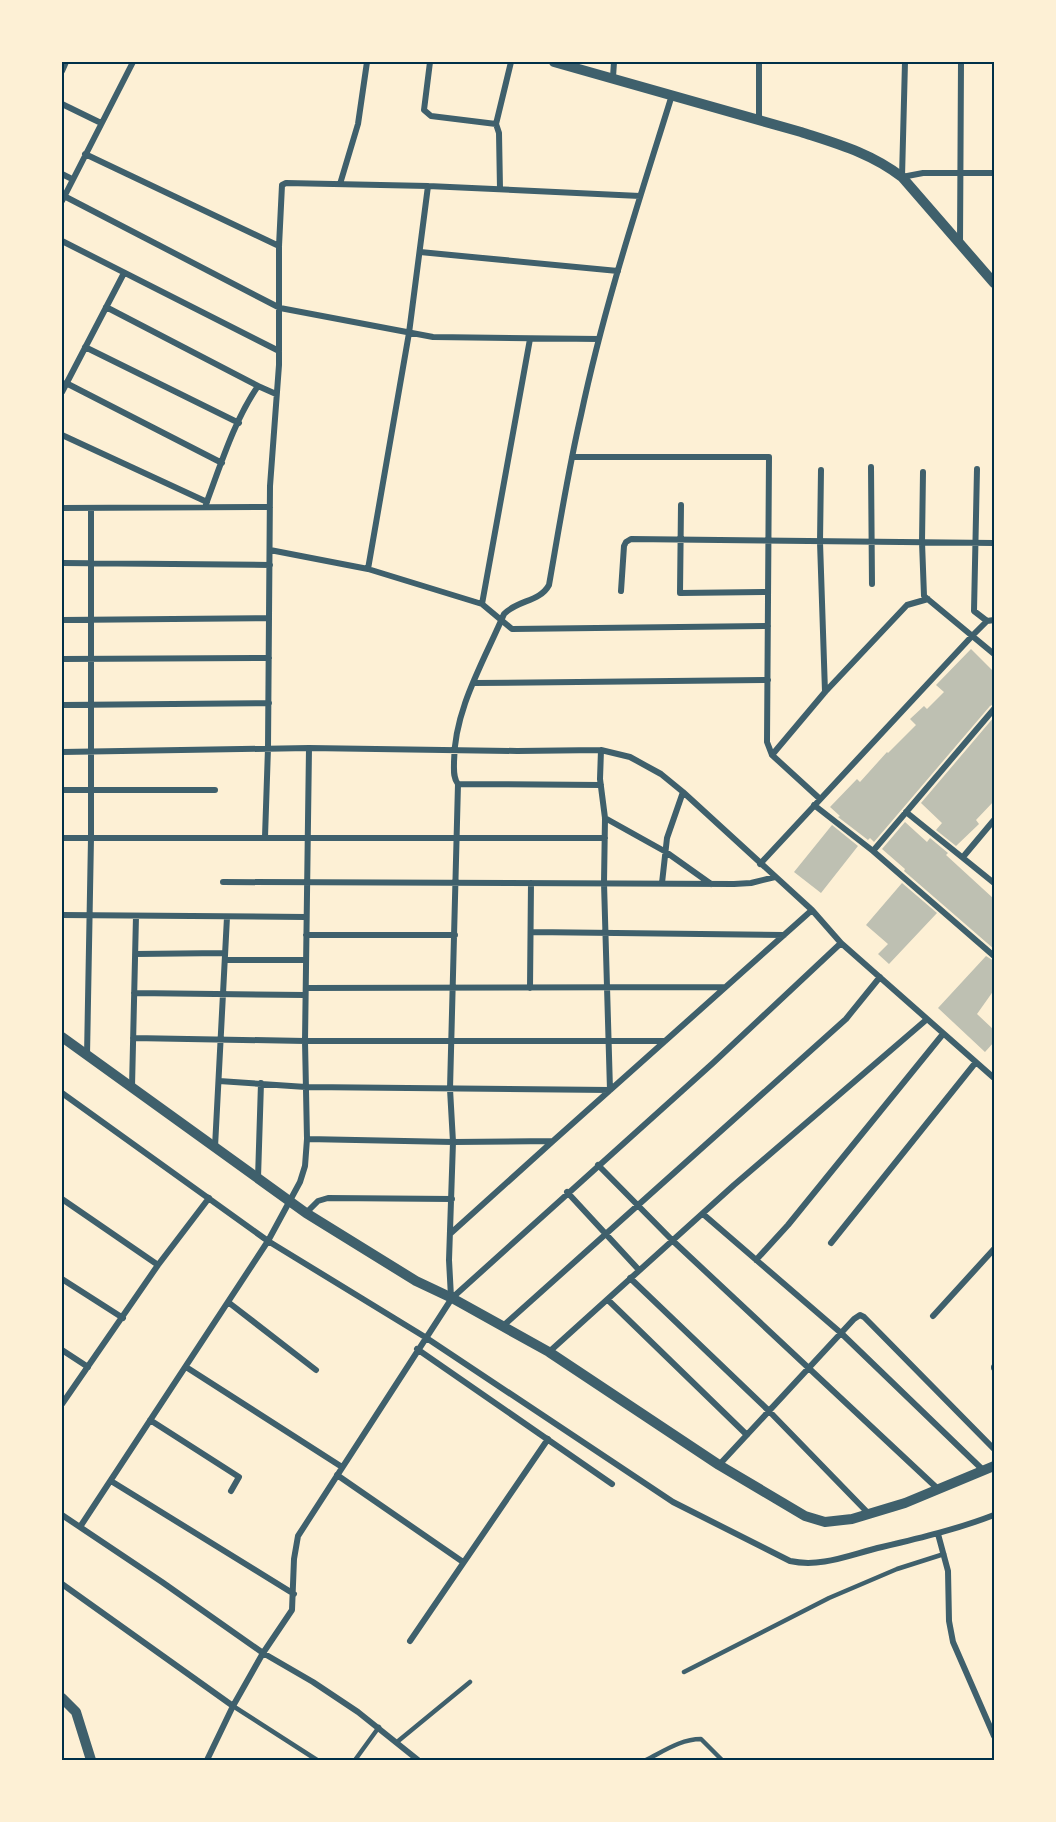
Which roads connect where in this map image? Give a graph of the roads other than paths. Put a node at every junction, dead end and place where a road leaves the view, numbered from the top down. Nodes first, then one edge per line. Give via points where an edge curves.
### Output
1 (66, 62) edge
2 (133, 62) edge
3 (367, 62) edge
4 (430, 62) edge
5 (511, 62) edge
6 (554, 62) edge
7 (614, 62) edge
8 (759, 62) edge
9 (905, 62) edge
10 (962, 62) edge
11 (62, 71) edge
12 (613, 77) junction
13 (672, 95) junction
14 (62, 104) edge
15 (759, 121) junction
16 (101, 123) junction
17 (496, 124) junction
18 (85, 154) junction
19 (960, 173) junction
20 (994, 173) edge
21 (62, 174) edge
22 (902, 177) junction
23 (72, 179) junction
24 (340, 184) junction
25 (428, 186) junction
26 (500, 189) junction
27 (640, 196) junction
28 (63, 198) edge
29 (62, 241) edge
30 (960, 244) junction
31 (279, 246) junction
32 (420, 252) junction
33 (618, 271) junction
34 (124, 273) junction
35 (994, 283) edge
36 (106, 307) junction
37 (280, 308) junction
38 (409, 333) junction
39 (530, 339) junction
40 (599, 339) junction
41 (85, 347) junction
42 (279, 351) junction
43 (66, 383) junction
44 (258, 386) junction
45 (62, 392) edge
46 (276, 394) junction
47 (239, 423) junction
48 (62, 435) edge
49 (572, 457) junction
50 (222, 463) junction
51 (871, 468) dead end
52 (977, 469) dead end
53 (821, 470) dead end
54 (923, 472) dead end
55 (206, 505) junction
56 (681, 505) dead end
57 (270, 507) junction
58 (62, 508) edge
59 (91, 508) junction
60 (680, 540) junction
61 (769, 541) junction
62 (820, 542) junction
63 (871, 542) junction
64 (922, 542) junction
65 (976, 542) junction
66 (994, 543) edge
67 (270, 550) junction
68 (62, 563) edge
69 (90, 564) junction
70 (270, 565) junction
71 (368, 569) junction
72 (872, 584) dead end
73 (621, 591) dead end
74 (768, 592) junction
75 (928, 599) junction
76 (482, 604) junction
77 (269, 618) junction
78 (62, 620) edge
79 (90, 620) junction
80 (501, 620) junction
81 (991, 620) edge
82 (768, 626) junction
83 (973, 635) junction
84 (994, 654) edge
85 (269, 658) junction
86 (62, 659) edge
87 (90, 659) junction
88 (768, 680) junction
89 (474, 682) junction
90 (825, 692) junction
91 (268, 703) junction
92 (62, 705) edge
93 (90, 705) junction
94 (994, 709) edge
95 (268, 748) junction
96 (309, 748) junction
97 (454, 750) junction
98 (601, 750) junction
99 (90, 751) junction
100 (62, 752) edge
101 (772, 754) junction
102 (458, 784) junction
103 (600, 785) junction
104 (90, 789) junction
105 (62, 790) edge
106 (215, 790) dead end
107 (684, 792) junction
108 (819, 798) junction
109 (814, 805) junction
110 (906, 812) junction
111 (605, 818) junction
112 (994, 820) edge
113 (265, 837) junction
114 (307, 837) junction
115 (457, 837) junction
116 (62, 838) edge
117 (91, 838) junction
118 (605, 838) junction
119 (873, 851) junction
120 (666, 852) junction
121 (963, 857) junction
122 (760, 864) junction
123 (776, 878) junction
124 (223, 882) dead end
125 (306, 882) junction
126 (457, 883) junction
127 (531, 883) junction
128 (604, 883) junction
129 (662, 883) junction
130 (994, 883) edge
131 (711, 884) junction
132 (812, 910) junction
133 (62, 915) edge
134 (89, 915) junction
135 (136, 916) junction
136 (227, 917) junction
137 (306, 917) junction
138 (531, 932) junction
139 (605, 933) junction
140 (306, 935) junction
141 (455, 935) junction
142 (784, 935) junction
143 (841, 943) junction
144 (135, 954) junction
145 (225, 956) junction
146 (994, 956) edge
147 (306, 960) junction
148 (880, 977) junction
149 (607, 987) junction
150 (725, 987) junction
151 (453, 988) junction
152 (530, 988) junction
153 (305, 991) junction
154 (134, 993) junction
155 (224, 993) junction
156 (926, 1020) junction
157 (943, 1034) junction
158 (62, 1037) edge
159 (133, 1038) junction
160 (222, 1040) junction
161 (452, 1040) junction
162 (608, 1040) junction
163 (305, 1041) junction
164 (665, 1041) junction
165 (87, 1056) junction
166 (976, 1062) junction
167 (994, 1078) edge
168 (219, 1081) junction
169 (261, 1083) junction
170 (132, 1088) junction
171 (306, 1088) junction
172 (450, 1089) junction
173 (610, 1090) junction
174 (62, 1094) edge
175 (307, 1139) junction
176 (554, 1141) junction
177 (453, 1142) junction
178 (215, 1148) junction
179 (598, 1165) junction
180 (258, 1178) junction
181 (567, 1192) junction
182 (208, 1198) junction
183 (62, 1199) edge
184 (452, 1199) junction
185 (289, 1201) junction
186 (638, 1205) junction
187 (306, 1213) junction
188 (703, 1214) junction
189 (451, 1233) junction
190 (606, 1234) junction
191 (268, 1241) junction
192 (673, 1241) junction
193 (831, 1243) dead end
194 (994, 1249) edge
195 (756, 1260) junction
196 (158, 1265) junction
197 (639, 1270) junction
198 (630, 1278) junction
199 (62, 1279) edge
200 (452, 1298) junction
201 (608, 1300) junction
202 (228, 1302) junction
203 (933, 1316) dead end
204 (123, 1318) junction
205 (503, 1326) junction
206 (841, 1333) junction
207 (425, 1337) junction
208 (417, 1349) junction
209 (62, 1350) edge
210 (549, 1352) junction
211 (88, 1367) junction
212 (186, 1367) junction
213 (808, 1368) junction
214 (316, 1370) dead end
215 (62, 1404) edge
216 (768, 1410) junction
217 (150, 1420) junction
218 (747, 1435) junction
219 (548, 1439) junction
220 (994, 1449) edge
221 (719, 1465) junction
222 (342, 1467) junction
223 (989, 1469) edge
224 (337, 1475) junction
225 (111, 1481) junction
226 (612, 1484) dead end
227 (938, 1489) junction
228 (231, 1491) dead end
229 (869, 1514) junction
230 (62, 1515) edge
231 (994, 1515) edge
232 (80, 1527) junction
233 (938, 1534) junction
234 (944, 1554) junction
235 (463, 1562) junction
236 (62, 1584) edge
237 (294, 1594) junction
238 (410, 1641) dead end
239 (263, 1653) junction
240 (684, 1672) dead end
241 (470, 1682) dead end
242 (62, 1698) edge
243 (233, 1706) junction
244 (379, 1727) junction
245 (994, 1736) edge
246 (397, 1742) junction
247 (91, 1761) edge
248 (207, 1761) edge
249 (317, 1761) edge
250 (355, 1761) edge
251 (418, 1761) edge
252 (646, 1761) edge
253 (722, 1761) edge

1 - 11 street
2 - 16 street
3 - 24 street via 358,124
4 - 17 street via 426,114
5 - 17 street
6 - 12 street
7 - 12 street
8 - 15 street
9 - 22 street
10 - 19 street
12 - 13 street
13 - 15 street
13 - 27 street
14 - 16 street
15 - 22 street via 866,154
16 - 18 street
17 - 26 street
18 - 23 street
18 - 31 street
19 - 20 street
19 - 22 street
19 - 30 street
21 - 23 street
22 - 30 street
23 - 28 street
24 - 25 street
24 - 31 street via 282,185
25 - 26 street
25 - 32 street
26 - 27 street
27 - 33 street
28 - 37 street
29 - 34 street
30 - 35 street
31 - 37 street
32 - 33 street
32 - 38 street
33 - 40 street
34 - 36 street
34 - 42 street
36 - 41 street
36 - 44 street
37 - 38 street
37 - 42 street
38 - 39 street
38 - 71 street
39 - 40 street
39 - 76 street
40 - 49 street
41 - 43 street
41 - 47 street
42 - 46 street
43 - 45 street
43 - 50 street
44 - 46 street
44 - 47 street
46 - 57 street
47 - 50 street
48 - 55 street
49 - 61 street via 769,457
49 - 80 street via 549,585 542,595 513,605
50 - 55 street
51 - 63 street
52 - 65 street
53 - 62 street
54 - 64 street
55 - 57 street
55 - 59 street
56 - 60 street
57 - 67 street
58 - 59 street
59 - 69 street
60 - 61 street
60 - 73 street via 626,542
60 - 74 street via 680,592
61 - 62 street
61 - 74 street
62 - 63 street
62 - 90 street
63 - 64 street
63 - 72 street
64 - 65 street
64 - 75 street via 924,596
65 - 66 street
65 - 81 street via 974,611
67 - 70 street
67 - 71 street
68 - 69 street
69 - 70 street
69 - 79 street
70 - 77 street
71 - 76 street
74 - 82 street
75 - 83 street
75 - 90 street via 907,605
76 - 80 street
77 - 79 street
77 - 85 street
78 - 79 street
79 - 87 street
80 - 82 street via 512,628
80 - 89 street
81 - 83 street
82 - 88 street
83 - 84 street
83 - 108 street
85 - 87 street
85 - 91 street
86 - 87 street
87 - 93 street
88 - 89 street
88 - 101 street via 767,741
89 - 97 street
90 - 101 street
91 - 93 street
91 - 95 street
92 - 93 street
93 - 99 street
94 - 110 street
95 - 96 street
95 - 99 street
95 - 113 street
96 - 97 street
96 - 114 street
97 - 98 street
97 - 102 street via 454,776
98 - 103 street
98 - 107 street via 630,757
99 - 100 street
99 - 104 street
101 - 108 street
102 - 103 street
102 - 115 street
103 - 111 street
104 - 105 street
104 - 106 street
104 - 117 street
107 - 120 street via 667,838
107 - 122 street
108 - 109 street
109 - 119 street
109 - 122 street
110 - 119 street
110 - 121 street
111 - 118 street
111 - 120 street
112 - 121 street
113 - 114 street
113 - 117 street
114 - 115 street
114 - 125 street
115 - 118 street
115 - 126 street
116 - 117 street
117 - 134 street
118 - 128 street
119 - 146 street
120 - 129 street
120 - 131 street
121 - 130 street
122 - 123 street
123 - 131 street via 751,884
123 - 132 street
124 - 125 street
125 - 126 street
125 - 137 street
126 - 127 street
126 - 141 street
127 - 128 street
127 - 138 street
128 - 129 street
128 - 139 street
129 - 131 street
132 - 142 street
132 - 143 street
133 - 134 street
134 - 135 street
134 - 165 street
135 - 136 street
135 - 144 street
136 - 137 street
136 - 145 street
137 - 140 street
138 - 139 street
138 - 152 street
139 - 142 street
139 - 149 street
140 - 141 street
140 - 147 street
141 - 151 street
142 - 150 street
143 - 148 street
143 - 179 street
144 - 145 street
144 - 154 street
145 - 147 street
145 - 155 street
147 - 153 street
148 - 156 street
148 - 186 street via 846,1019
149 - 150 street
149 - 152 street
149 - 162 street
150 - 164 street
151 - 152 street
151 - 153 street
151 - 161 street
153 - 155 street
153 - 163 street
154 - 155 street
154 - 159 street
155 - 160 street
156 - 157 street
156 - 188 street
157 - 166 street
157 - 195 street
158 - 165 street
159 - 160 street
159 - 170 street
160 - 163 street
160 - 168 street
161 - 162 street
161 - 163 street
161 - 172 street
162 - 164 street
162 - 173 street
163 - 171 street
164 - 173 street
165 - 170 street
166 - 167 street
166 - 193 street
168 - 169 street
168 - 178 street
169 - 171 street
169 - 180 street
170 - 178 street
171 - 172 street
171 - 175 street
172 - 173 street
172 - 177 street
173 - 176 street
174 - 182 street
175 - 177 street
175 - 185 street via 305,1166
176 - 177 street
176 - 189 street
177 - 184 street
178 - 180 street
179 - 181 street
179 - 186 street
180 - 185 street
181 - 190 street
181 - 200 street
182 - 191 street
182 - 196 street
183 - 196 street
184 - 187 street via 328,1198 318,1201
184 - 189 street
185 - 187 street
185 - 191 street
186 - 190 street
186 - 192 street
187 - 200 street via 416,1281
188 - 192 street
188 - 195 street
189 - 200 street
190 - 197 street
190 - 205 street
191 - 202 street
191 - 207 street
192 - 197 street
192 - 213 street
194 - 203 street
195 - 206 street
196 - 204 street
197 - 198 street
198 - 201 street
198 - 216 street
199 - 204 street
200 - 205 street
200 - 207 street
201 - 210 street
201 - 218 street
202 - 212 street
202 - 214 street
204 - 211 street
205 - 210 street
206 - 213 street
206 - 220 street via 857,1316 864,1317
206 - 223 street
207 - 208 street
207 - 233 street via 673,1502 790,1561 830,1562
208 - 219 street
208 - 222 street
209 - 211 street
210 - 221 street
211 - 215 street
212 - 217 street
212 - 222 street
213 - 216 street
213 - 227 street
216 - 218 street
216 - 229 street
217 - 225 street
217 - 228 street via 240,1478
218 - 221 street
219 - 226 street
219 - 235 street
221 - 229 street via 815,1520 836,1522
222 - 224 street
223 - 227 street
224 - 235 street
224 - 237 street via 298,1536
225 - 232 street
225 - 237 street
227 - 229 street
230 - 232 street
231 - 233 street
232 - 239 street
233 - 234 street
234 - 240 lane via 829,1598
234 - 245 street via 953,1642
235 - 238 street
236 - 243 street
237 - 239 street via 292,1610
239 - 243 street
239 - 244 street
241 - 246 lane
242 - 247 street via 76,1712
243 - 248 street
243 - 249 lane
244 - 246 street
244 - 250 lane
246 - 251 street
252 - 253 lane via 681,1742 701,1739

